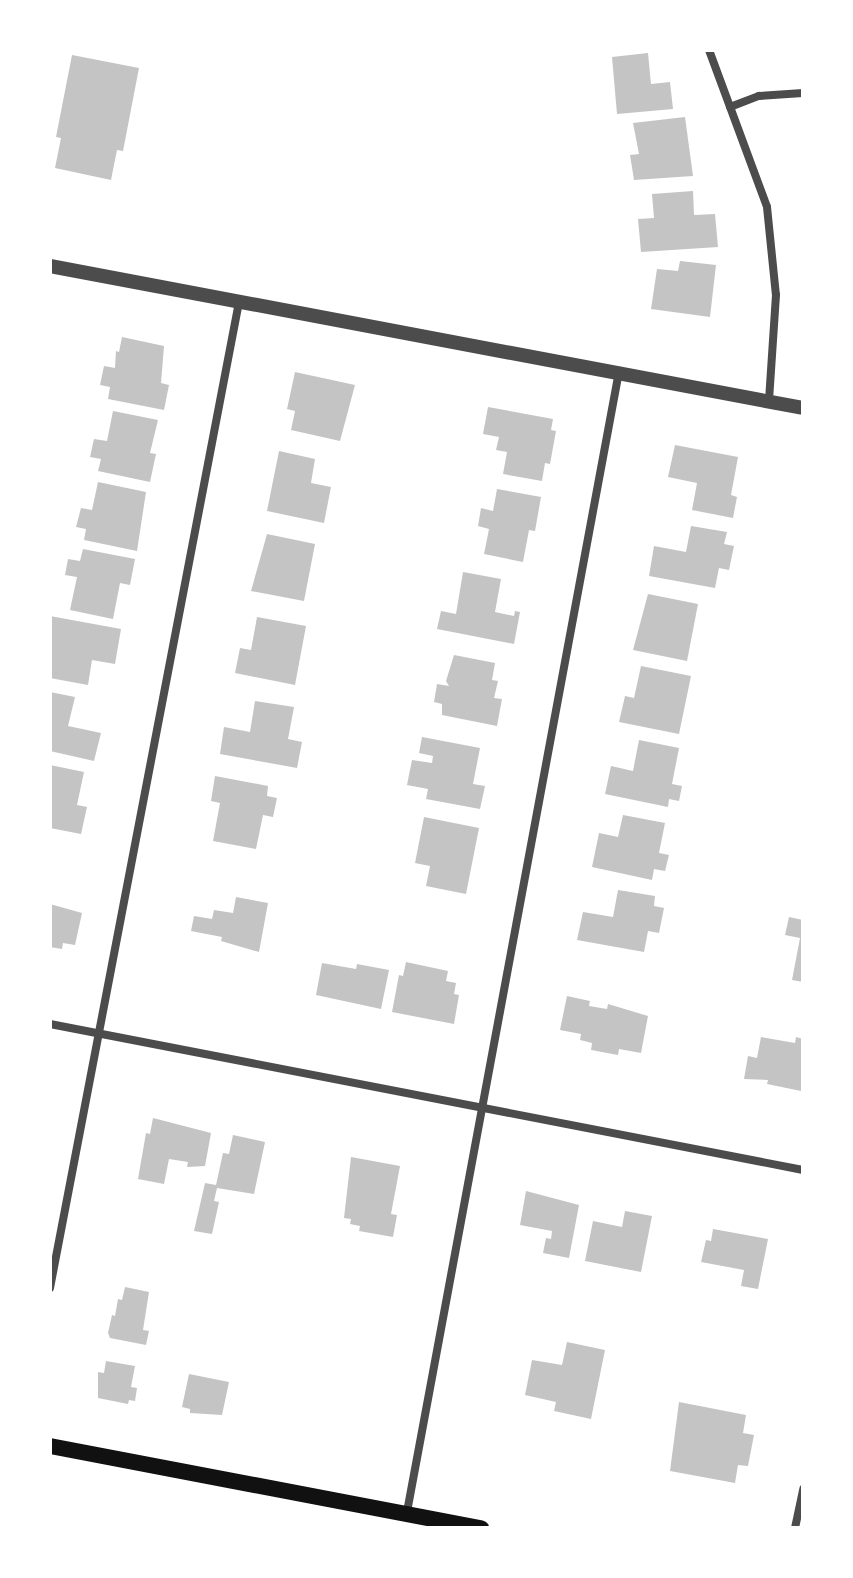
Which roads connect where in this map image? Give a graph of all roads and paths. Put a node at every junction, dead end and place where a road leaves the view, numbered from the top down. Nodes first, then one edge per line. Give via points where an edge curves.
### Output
1 (709, 50) edge
2 (803, 93) edge
3 (730, 107) junction
4 (50, 266) edge
5 (239, 302) junction
6 (619, 372) junction
7 (769, 401) junction
8 (803, 408) edge
9 (50, 1024) edge
10 (100, 1033) junction
11 (482, 1108) junction
12 (803, 1170) edge
13 (50, 1288) edge
14 (50, 1446) edge
15 (803, 1489) edge
16 (407, 1512) junction
17 (481, 1528) edge
18 (795, 1528) edge

1 - 3 street
2 - 3 street via 759,96
3 - 7 street via 767,207 776,295
4 - 5 street
5 - 6 street
5 - 10 street
6 - 7 street
6 - 11 street
7 - 8 street
9 - 10 street
10 - 11 street
10 - 13 street
11 - 12 street
11 - 16 street
14 - 16 main road
15 - 18 street
16 - 17 main road

